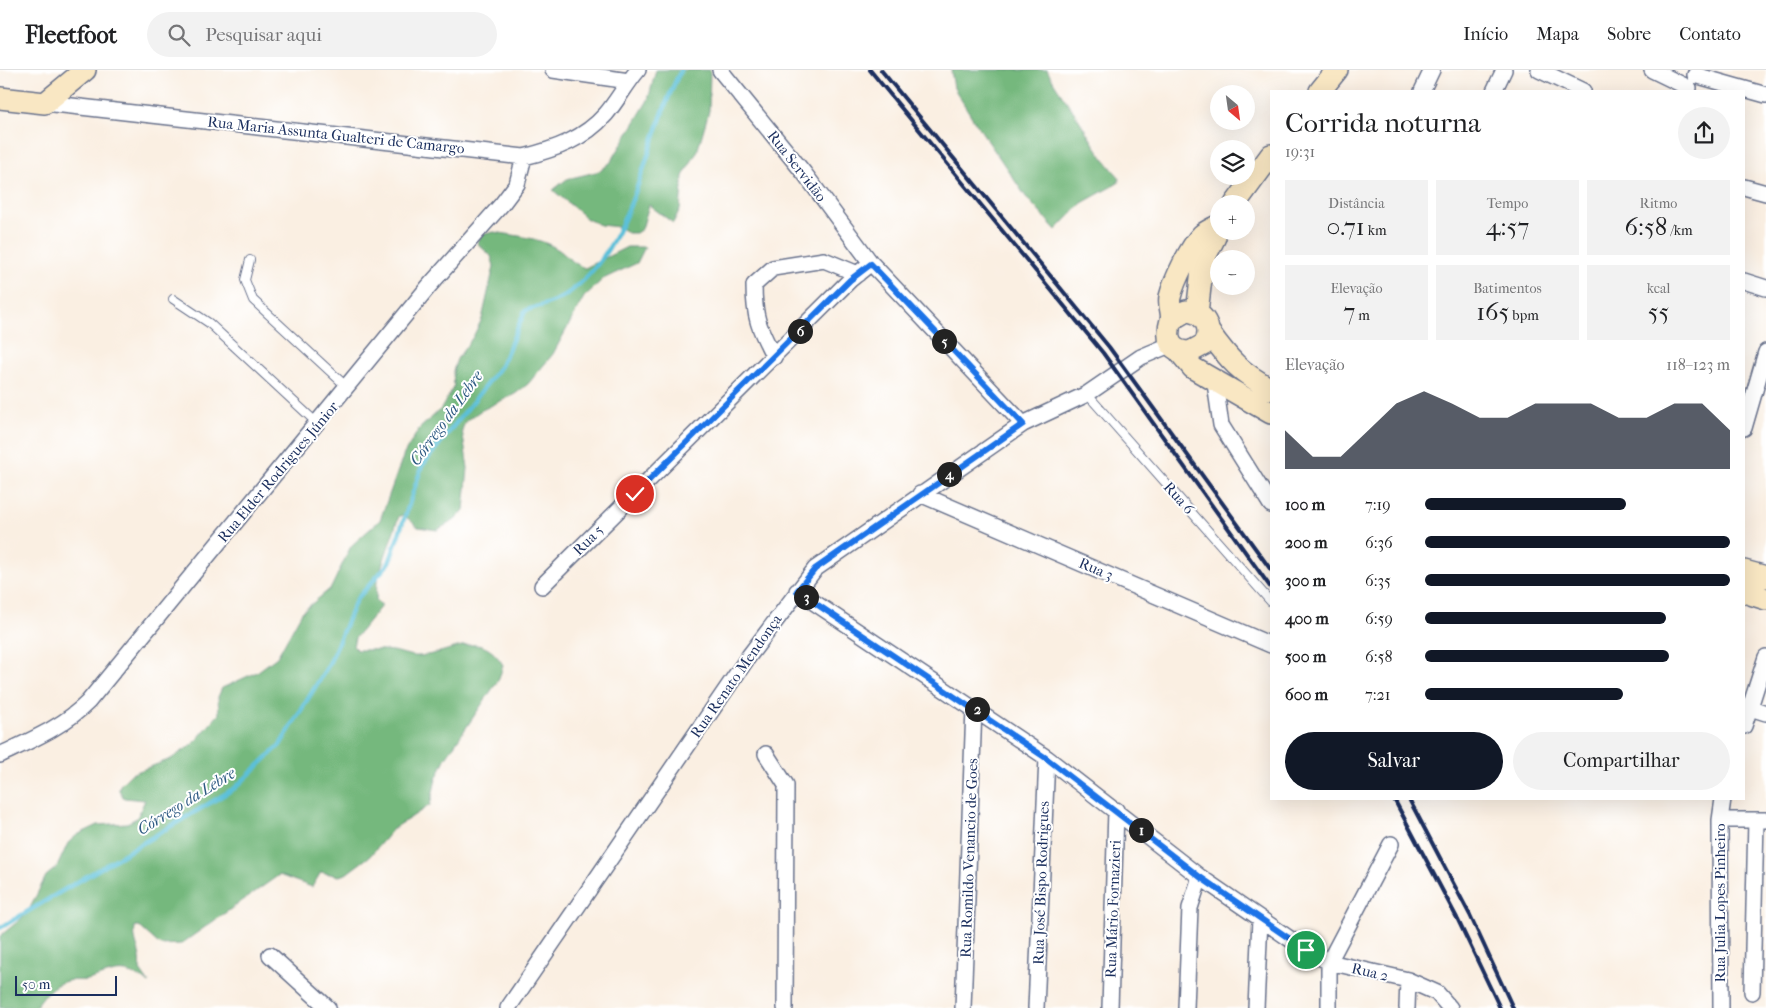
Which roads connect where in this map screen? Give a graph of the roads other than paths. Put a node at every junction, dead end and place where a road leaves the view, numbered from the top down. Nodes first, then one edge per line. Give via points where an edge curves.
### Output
1 (85, 70) edge
2 (553, 70) edge
3 (720, 70) edge
4 (1337, 70) edge
5 (1432, 70) edge
6 (1504, 70) edge
7 (1539, 70) edge
8 (1652, 70) edge
9 (633, 75) edge
10 (1692, 81) edge
11 (1321, 90) edge
12 (1422, 90) edge
13 (1494, 90) edge
14 (1581, 90) edge
15 (1740, 90) edge
16 (1745, 91) edge
17 (1766, 95) edge
18 (0, 98) edge
19 (45, 103) junction
20 (1270, 155) edge
21 (524, 157) junction
22 (1745, 187) edge
23 (1766, 193) edge
24 (1241, 195) edge
25 (1210, 230) edge
26 (1214, 240) edge
27 (250, 260) dead end
28 (871, 264) junction
29 (858, 274) junction
30 (1745, 281) edge
31 (1766, 288) edge
32 (173, 299) dead end
33 (1198, 313) junction
34 (1209, 332) junction
35 (1172, 336) junction
36 (1766, 352) edge
37 (774, 357) junction
38 (1751, 379) edge
39 (1215, 383) junction
40 (348, 388) junction
41 (1270, 388) edge
42 (1086, 394) junction
43 (1270, 412) edge
44 (1745, 421) edge
45 (318, 424) junction
46 (1023, 424) junction
47 (920, 494) junction
48 (1270, 503) edge
49 (1745, 571) edge
50 (1766, 577) edge
51 (542, 586) dead end
52 (797, 591) junction
53 (1745, 592) edge
54 (1766, 599) edge
55 (1270, 601) edge
56 (1270, 645) edge
57 (1766, 657) edge
58 (1746, 707) edge
59 (974, 708) junction
60 (1766, 713) edge
61 (766, 754) dead end
62 (0, 755) edge
63 (1046, 758) junction
64 (1723, 800) edge
65 (1116, 810) junction
66 (1720, 820) junction
67 (1761, 820) edge
68 (1391, 844) dead end
69 (1200, 877) junction
70 (1260, 919) junction
71 (270, 954) dead end
72 (1329, 962) junction
73 (1408, 980) junction
74 (1752, 992) dead end
75 (328, 1008) edge
76 (508, 1008) edge
77 (785, 1008) edge
78 (963, 1008) edge
79 (1036, 1008) edge
80 (1110, 1008) edge
81 (1186, 1008) edge
82 (1256, 1008) edge
83 (1328, 1008) edge
84 (1407, 1008) edge
85 (1450, 1008) edge
86 (1721, 1008) edge

1 - 19 street
2 - 9 street
3 - 28 street, Rua Servidão via 804,173
4 - 11 street
5 - 12 street
6 - 13 street
7 - 14 street
8 - 10 street
9 - 21 street, Rua Maria Assunta Gualteri de Camargo via 588,132 571,142
10 - 15 street
16 - 17 street
18 - 19 street, Rua Maria Assunta Gualteri de Camargo
19 - 21 street, Rua Maria Assunta Gualteri de Camargo
20 - 24 street
21 - 40 street, Rua Elder Rodrigues Júnior via 517,184 502,204 429,286
22 - 23 street
25 - 35 street via 1202,235 1185,263 1169,299
26 - 33 street via 1203,261
27 - 40 lane via 245,280 253,300
28 - 29 street, Rua 5
28 - 46 street
29 - 37 street, Rua 5
29 - 37 street via 824,260 772,268 754,285 754,312
30 - 31 street
32 - 45 lane via 209,323
33 - 34 street via 1206,321
33 - 35 street via 1180,312
34 - 35 street via 1205,344 1196,351 1184,352
34 - 41 street via 1231,362
35 - 39 street via 1193,368
35 - 42 street, Rua Renato Mendonça
36 - 38 street
37 - 51 street, Rua 5
38 - 44 street
39 - 43 street
39 - 48 street via 1221,425
40 - 45 street, Rua Elder Rodrigues Júnior
42 - 46 street, Rua Renato Mendonça
42 - 55 lane, Rua 6
45 - 62 street, Rua Elder Rodrigues Júnior via 88,702 68,720
46 - 47 street, Rua Renato Mendonça
47 - 52 street, Rua Renato Mendonça via 815,569
47 - 56 street, Rua 3
49 - 50 street
52 - 59 street, Rua 2
52 - 76 street, Rua Renato Mendonça
53 - 54 street
57 - 58 street
58 - 60 street
59 - 63 street, Rua 2
59 - 78 street, Rua Romildo Venancio de Goes
61 - 77 street via 786,786
63 - 65 street, Rua 2
63 - 79 street, Rua José Bispo Rodrigues
64 - 66 street, Rua Julia Lopes Pinheiro
65 - 69 street, Rua 2
65 - 80 street, Rua Mário Fornazieri
66 - 67 street
66 - 86 street, Rua Julia Lopes Pinheiro
67 - 74 street
68 - 72 street
69 - 70 street, Rua 2
69 - 81 street via 1190,908
70 - 72 street, Rua 2
70 - 82 street
71 - 75 street
72 - 73 street, Rua 2
72 - 83 street
73 - 84 street
73 - 85 street, Rua 2 via 1437,993

